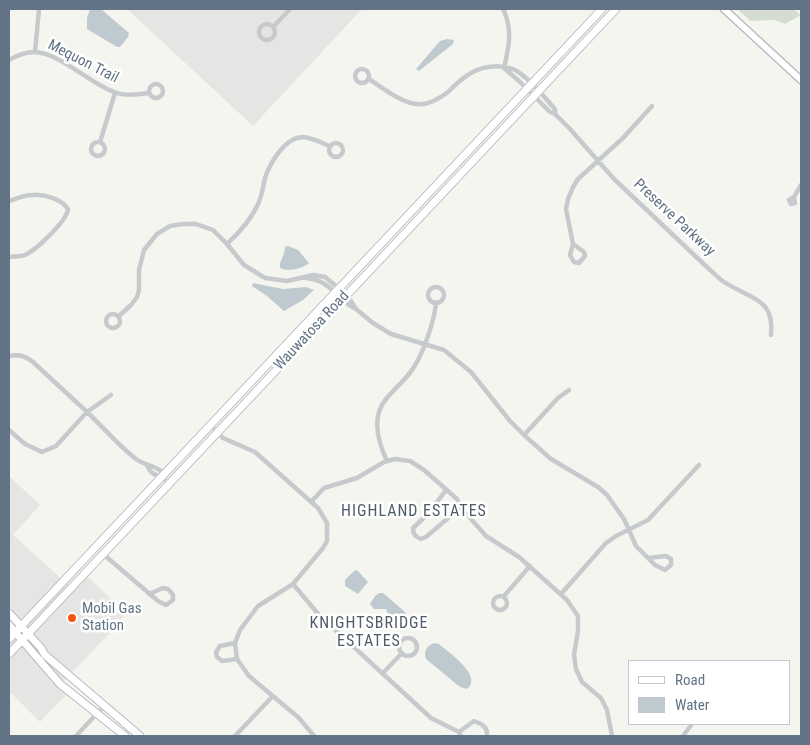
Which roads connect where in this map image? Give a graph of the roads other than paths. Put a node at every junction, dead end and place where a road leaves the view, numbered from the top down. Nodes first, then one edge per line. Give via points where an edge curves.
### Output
1 (40, 9) edge
2 (290, 9) edge
3 (503, 9) edge
4 (602, 9) edge
5 (616, 9) edge
6 (724, 9) edge
7 (273, 27) dead end
8 (34, 52) junction
9 (9, 60) edge
10 (504, 68) junction
11 (369, 79) dead end
12 (801, 80) edge
13 (528, 86) junction
14 (114, 93) junction
15 (148, 93) dead end
16 (536, 94) junction
17 (652, 106) dead end
18 (100, 142) dead end
19 (329, 146) dead end
20 (598, 162) junction
21 (801, 185) edge
22 (794, 197) dead end
23 (9, 201) edge
24 (227, 244) junction
25 (573, 244) dead end
26 (9, 257) edge
27 (338, 290) junction
28 (345, 297) junction
29 (436, 302) dead end
30 (119, 316) dead end
31 (771, 335) dead end
32 (424, 344) junction
33 (9, 356) edge
34 (570, 390) dead end
35 (111, 395) dead end
36 (87, 412) junction
37 (210, 425) junction
38 (9, 430) edge
39 (217, 432) junction
40 (524, 435) junction
41 (387, 461) junction
42 (699, 465) dead end
43 (161, 476) junction
44 (168, 483) junction
45 (446, 490) junction
46 (311, 502) junction
47 (461, 507) junction
48 (629, 530) junction
49 (104, 554) junction
50 (648, 558) junction
51 (530, 566) junction
52 (293, 584) junction
53 (60, 585) junction
54 (149, 594) junction
55 (561, 594) junction
56 (504, 596) dead end
57 (34, 612) junction
58 (9, 616) edge
59 (38, 623) junction
60 (9, 625) edge
61 (21, 633) junction
62 (9, 639) edge
63 (235, 643) junction
64 (9, 648) edge
65 (41, 648) junction
66 (9, 653) edge
67 (32, 653) junction
68 (402, 653) dead end
69 (42, 658) junction
70 (237, 659) junction
71 (383, 673) junction
72 (272, 697) junction
73 (104, 706) junction
74 (97, 715) junction
75 (691, 725) edge
76 (460, 734) edge
77 (76, 736) edge
78 (125, 736) edge
79 (140, 736) edge
80 (235, 736) edge
81 (314, 736) edge
82 (487, 736) edge
83 (612, 736) edge
84 (683, 736) edge

1 - 8 street
2 - 7 street
3 - 10 street via 510,27 510,46
4 - 13 main road, Wauwatosa Road
5 - 16 main road, Wauwatosa Road
6 - 12 street
8 - 9 street, Mequon Trail
8 - 14 street, Mequon Trail via 53,57
10 - 11 street via 476,70 441,97 424,104 402,99
10 - 13 street, Preserve Parkway via 516,71
13 - 16 street, Preserve Parkway
13 - 27 main road, Wauwatosa Road
14 - 15 street, Mequon Trail
14 - 18 street
16 - 20 street, Preserve Parkway
16 - 28 main road, Wauwatosa Road
17 - 20 street
19 - 24 street via 301,137 284,146 270,166 253,215
20 - 25 street via 578,179 568,199 566,209
20 - 31 street, Preserve Parkway via 725,283 758,299 767,309 772,323
21 - 22 street
23 - 26 street via 38,195 59,201 68,209 65,218 37,248 23,256
24 - 27 street via 241,262 263,277 281,281 321,276
24 - 30 street via 213,230 196,224 170,226 157,234 144,250 137,297
27 - 28 street
27 - 37 main road, Wauwatosa Road
28 - 32 street via 348,305 391,334
28 - 39 main road, Wauwatosa Road
29 - 32 street
32 - 40 street via 444,350 471,372
32 - 41 street via 415,366 381,406 377,429
33 - 36 street via 18,354 33,362
34 - 40 street via 558,398
35 - 36 street
36 - 38 street via 56,446 42,452 25,444
36 - 43 street via 136,459 161,471
37 - 39 street
37 - 43 main road, Wauwatosa Road
39 - 44 main road, Wauwatosa Road
39 - 46 street via 223,438 255,452
40 - 48 street via 551,459 607,494
41 - 45 street via 410,461
41 - 46 street via 357,478 324,488
42 - 48 street via 648,520
43 - 44 street
43 - 53 main road, Wauwatosa Road
44 - 49 main road, Wauwatosa Road
45 - 47 street
45 - 47 street via 413,528 416,537 426,538
46 - 52 street via 327,523 327,541
47 - 51 street via 486,536
48 - 50 street via 636,546
48 - 55 street via 606,543
49 - 54 street
49 - 59 main road, Wauwatosa Road
50 - 50 street via 662,570 671,565 671,559 666,556
51 - 55 street
51 - 56 street
52 - 63 street via 258,606 240,630
52 - 71 street via 319,615
53 - 57 main road, Wauwatosa Road
53 - 61 main road via 52,599
54 - 54 street via 162,604 173,600 168,589
55 - 83 street via 578,616 574,655 576,669 582,682 601,698
57 - 58 main road via 20,618
57 - 61 main road, Wauwatosa Road
58 - 61 main road
59 - 61 main road, Wauwatosa Road
59 - 65 main road via 36,633
60 - 61 main road
61 - 62 main road, Wauwatosa Road
61 - 64 main road
61 - 65 main road
61 - 66 main road, Wauwatosa Road
61 - 67 main road
61 - 69 main road
63 - 70 street
63 - 70 street via 220,646 216,652 222,661
65 - 69 main road
66 - 67 main road via 24,649
67 - 69 main road
68 - 71 street
69 - 73 main road
69 - 74 main road via 60,684
70 - 72 street
71 - 76 street via 431,718
72 - 80 street
72 - 81 street via 299,718
73 - 74 street
73 - 79 main road
74 - 77 street
74 - 78 main road
75 - 84 street
76 - 82 street via 474,721 484,725

